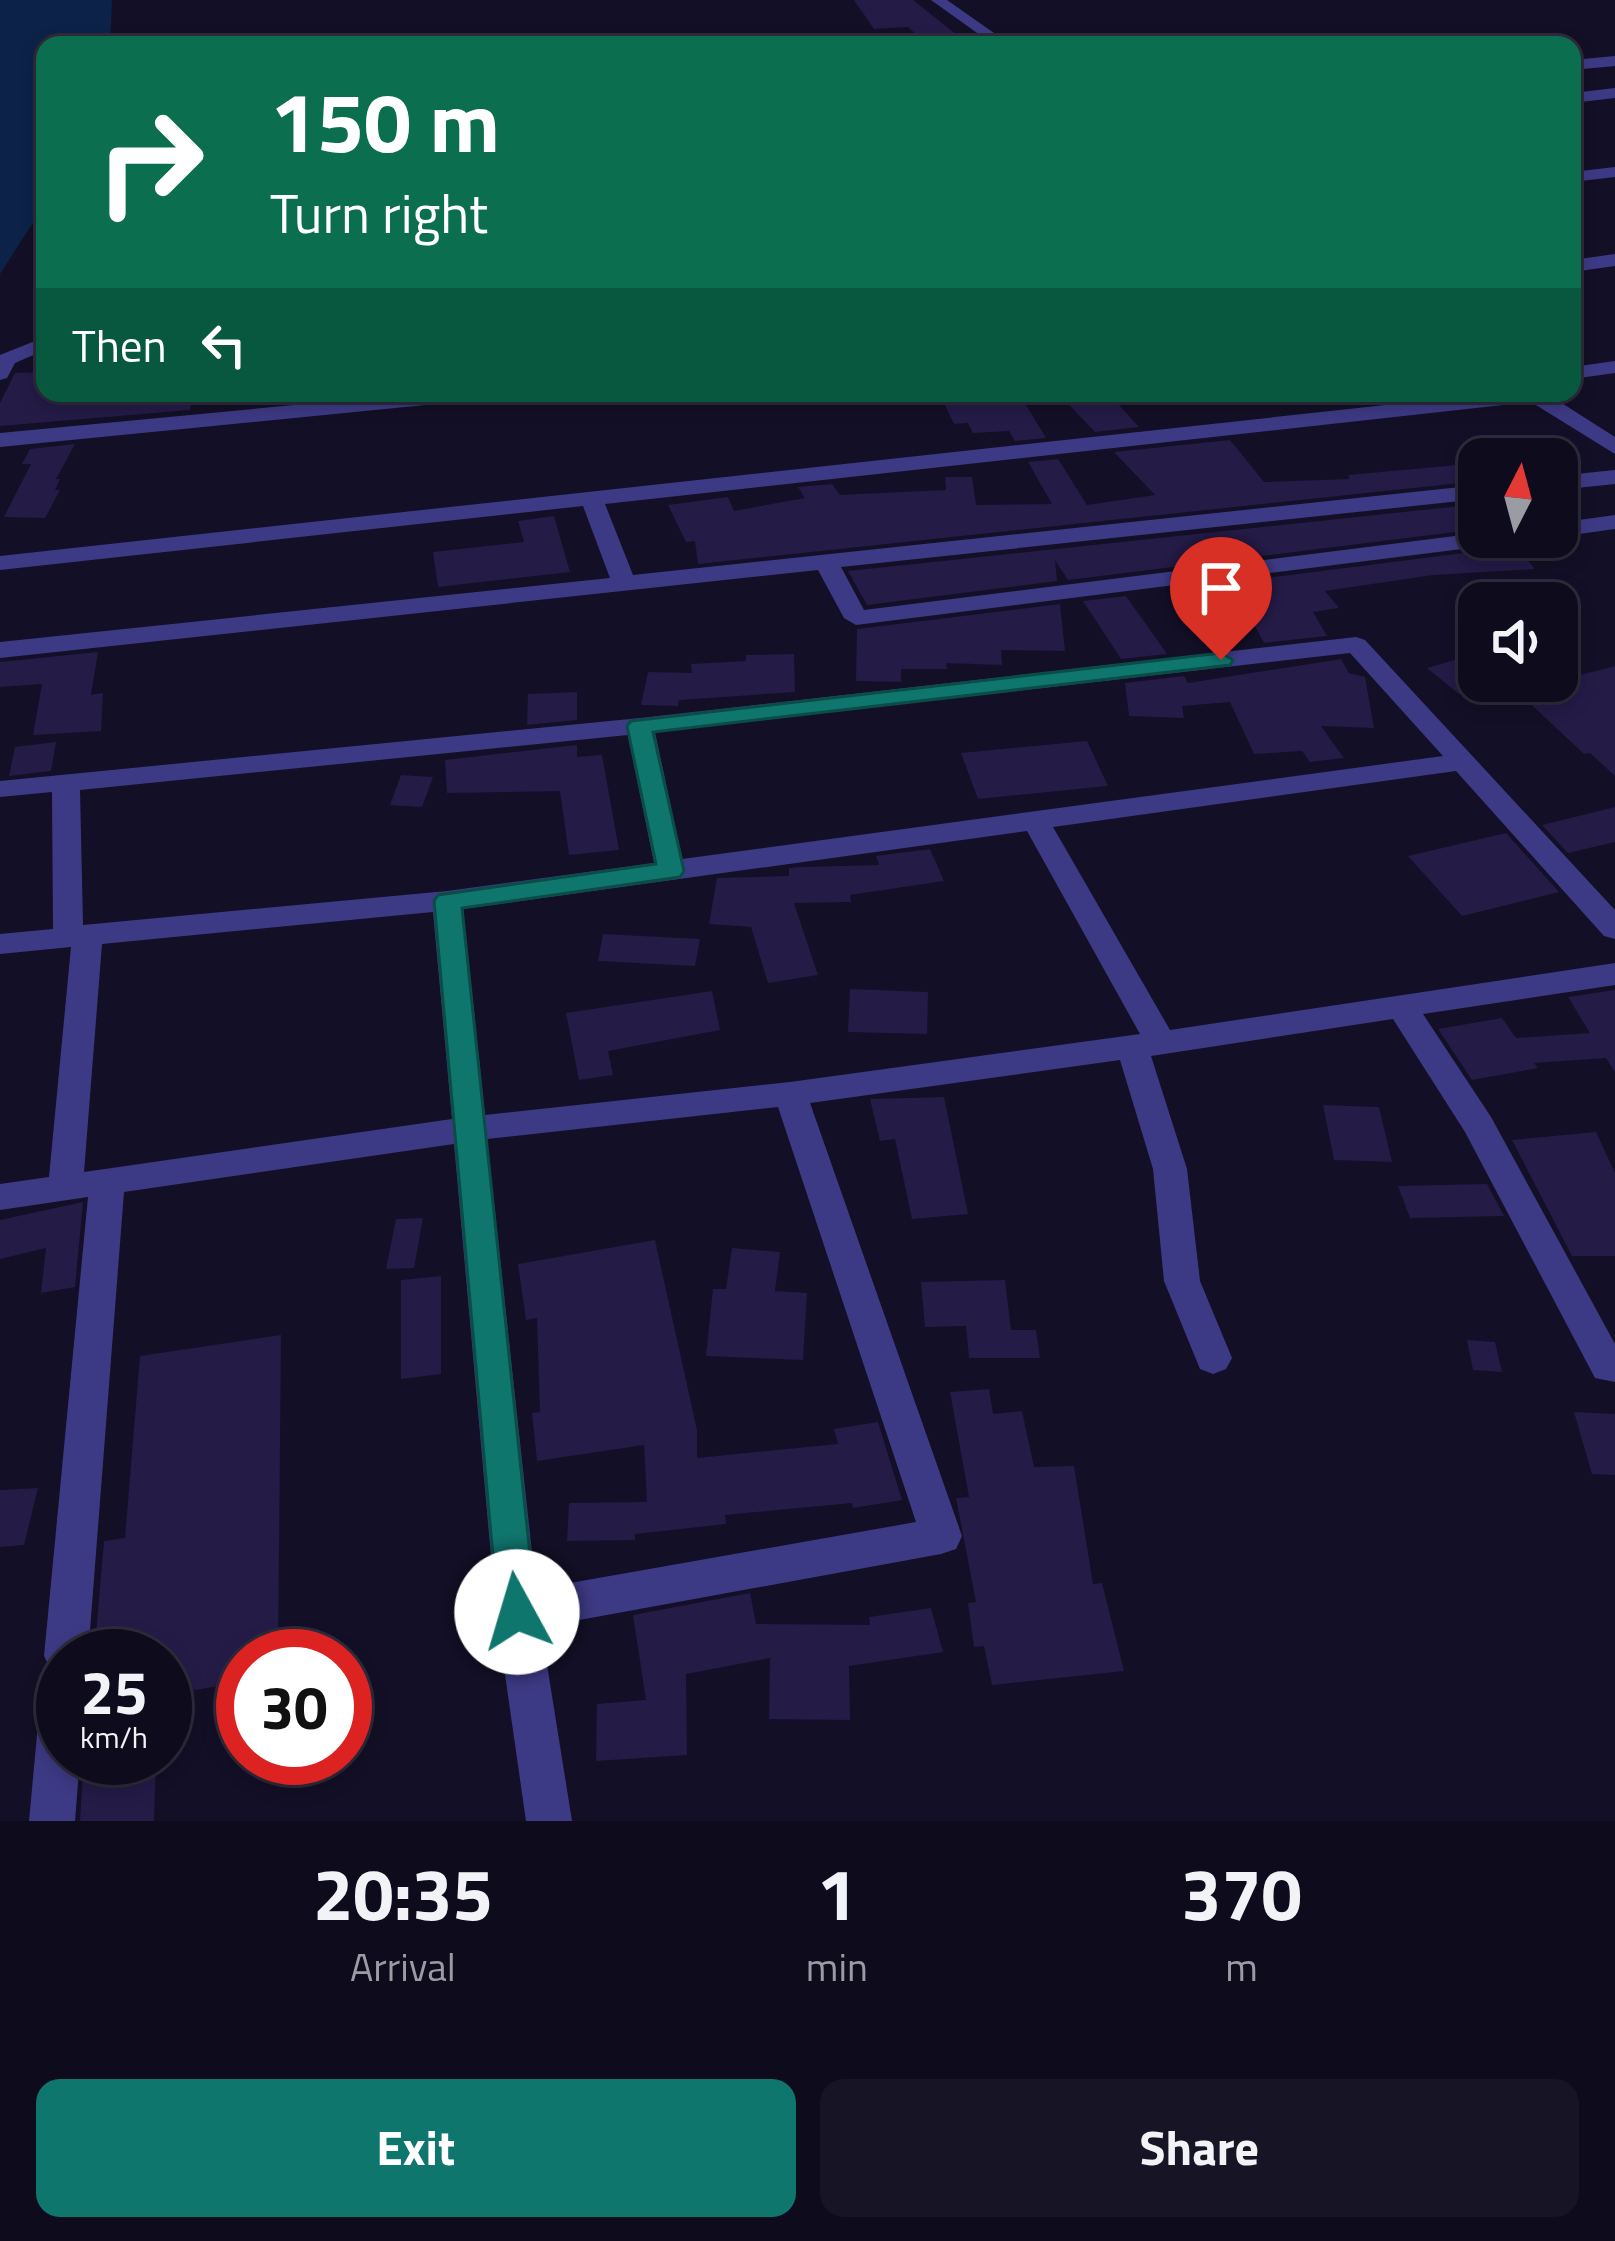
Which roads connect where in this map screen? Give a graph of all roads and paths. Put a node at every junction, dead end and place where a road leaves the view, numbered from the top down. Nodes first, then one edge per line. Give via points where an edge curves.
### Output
1 (938, 0) edge
2 (991, 36) edge
3 (1615, 61) edge
4 (1581, 64) edge
5 (1615, 93) edge
6 (1581, 97) edge
7 (1615, 172) edge
8 (1581, 176) edge
9 (1615, 260) edge
10 (1581, 265) edge
11 (36, 347) edge
12 (1615, 367) edge
13 (1581, 372) edge
14 (0, 374) edge
15 (393, 402) edge
16 (1461, 402) edge
17 (1545, 402) edge
18 (0, 440) edge
19 (1615, 447) edge
20 (1615, 477) edge
21 (1578, 481) edge
22 (1458, 494) edge
23 (592, 499) junction
24 (1615, 523) edge
25 (1578, 528) edge
26 (1458, 543) edge
27 (0, 563) edge
28 (827, 564) junction
29 (625, 585) junction
30 (0, 650) edge
31 (640, 726) junction
32 (1462, 763) junction
33 (66, 782) junction
34 (0, 789) edge
35 (1036, 822) junction
36 (670, 871) junction
37 (447, 901) junction
38 (1615, 929) edge
39 (78, 935) junction
40 (0, 944) edge
41 (1615, 974) edge
42 (1401, 1006) junction
43 (1147, 1044) junction
44 (790, 1094) junction
45 (468, 1129) junction
46 (106, 1181) junction
47 (64, 1187) junction
48 (0, 1197) edge
49 (1213, 1358) dead end
50 (1615, 1366) edge
51 (517, 1612) junction
52 (68, 1629) edge
53 (55, 1785) edge
54 (52, 1821) edge
55 (549, 1821) edge

1 - 2 street
3 - 4 street
5 - 6 street
7 - 8 street
9 - 10 street
11 - 14 street via 8,359
12 - 13 street
15 - 18 street
16 - 23 street
17 - 19 street
20 - 21 street
22 - 28 street
23 - 27 street
23 - 29 street
24 - 25 street
26 - 28 street via 856,618
28 - 29 street
29 - 30 street
31 - 32 street via 1355,645
31 - 33 street
31 - 36 street
32 - 35 street
32 - 38 street
33 - 34 street
33 - 39 street
35 - 36 street
35 - 43 street
36 - 37 street
37 - 39 street
37 - 45 street
39 - 40 street
39 - 47 street
41 - 42 street
42 - 43 street
42 - 50 street via 1479,1126 1608,1367
43 - 44 street
43 - 49 street via 1182,1281
44 - 45 street
44 - 51 street via 941,1535
45 - 46 street
45 - 51 street
46 - 47 street
46 - 52 street
47 - 48 street
51 - 55 street
53 - 54 street

